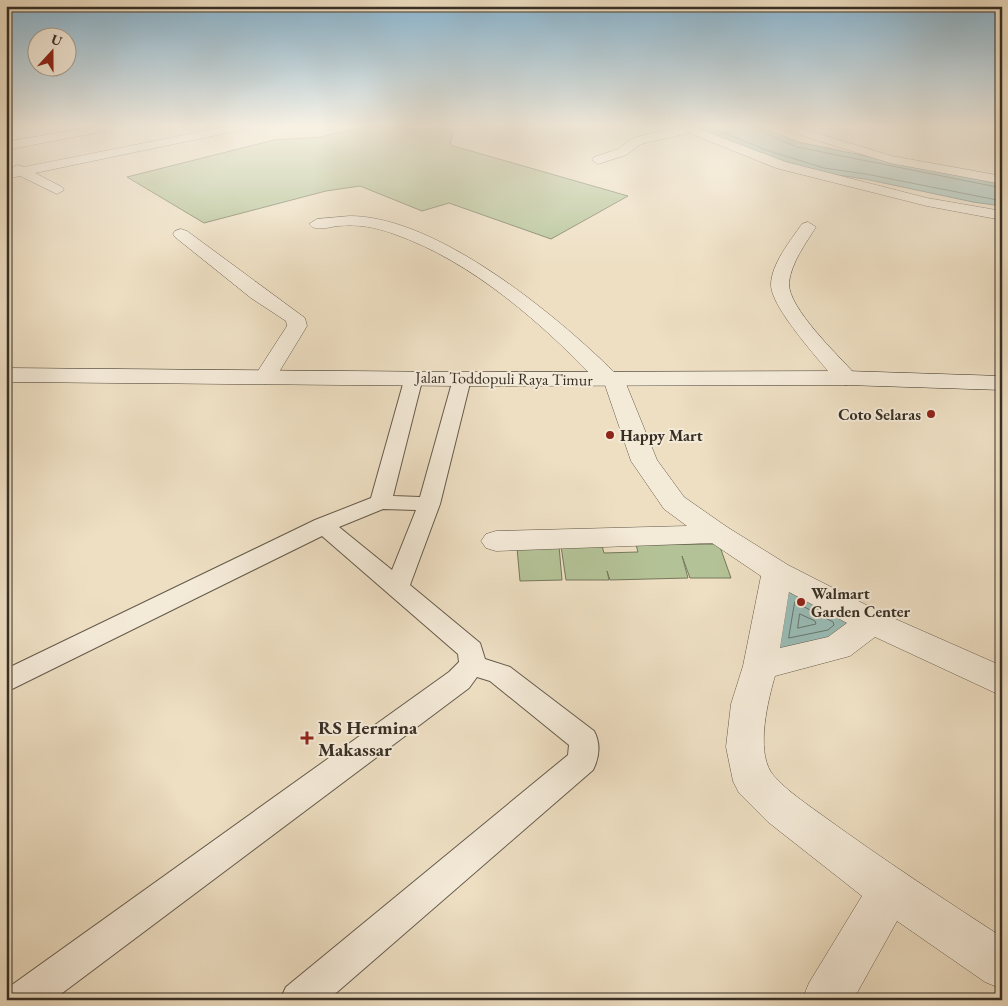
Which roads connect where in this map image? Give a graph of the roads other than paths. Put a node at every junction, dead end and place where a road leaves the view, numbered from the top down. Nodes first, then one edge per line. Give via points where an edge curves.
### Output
1 (33, 174) edge
2 (812, 174) edge
3 (966, 174) edge
4 (6, 175) edge
5 (28, 175) junction
6 (1002, 180) edge
7 (57, 190) dead end
8 (1002, 216) edge
9 (317, 224) dead end
10 (808, 226) dead end
11 (180, 234) dead end
12 (6, 375) edge
13 (265, 376) junction
14 (414, 377) junction
15 (846, 378) junction
16 (462, 379) junction
17 (611, 379) junction
18 (1002, 383) edge
19 (670, 499) junction
20 (381, 502) junction
21 (429, 504) junction
22 (323, 526) junction
23 (717, 534) junction
24 (632, 536) junction
25 (496, 541) dead end
26 (777, 572) junction
27 (397, 588) junction
28 (872, 622) junction
29 (472, 666) junction
30 (760, 666) junction
31 (6, 681) edge
32 (1002, 682) edge
33 (890, 890) junction
34 (1002, 965) edge
35 (22, 1000) edge
36 (299, 1000) edge
37 (826, 1000) edge

1 - 5 street
2 - 8 street via 927,202
3 - 6 street
4 - 5 street
5 - 7 street
9 - 17 street via 355,220 370,222 444,251 529,306
10 - 15 street via 789,259 780,285 781,296
11 - 13 street via 295,318 296,326
12 - 13 street, Jalan Toddopuli Raya Timur
13 - 14 street, Jalan Toddopuli Raya Timur
14 - 16 street, Jalan Toddopuli Raya Timur
14 - 20 lane
15 - 17 street, Jalan Toddopuli Raya Timur
15 - 18 street, Jalan Toddopuli Raya Timur
16 - 17 street, Jalan Toddopuli Raya Timur
16 - 21 lane
17 - 19 street via 644,461
19 - 23 street
19 - 24 street via 662,515
20 - 21 lane
20 - 22 lane
21 - 27 lane
22 - 27 lane
22 - 31 lane
23 - 24 street
23 - 26 street
24 - 25 street
26 - 28 street
26 - 30 street
27 - 29 lane via 471,650
28 - 30 street via 838,647
28 - 32 street
29 - 35 lane via 451,686
29 - 36 lane via 500,674 584,740 582,761
30 - 33 street via 748,704 745,747 753,781 782,809
33 - 34 street
33 - 37 street

